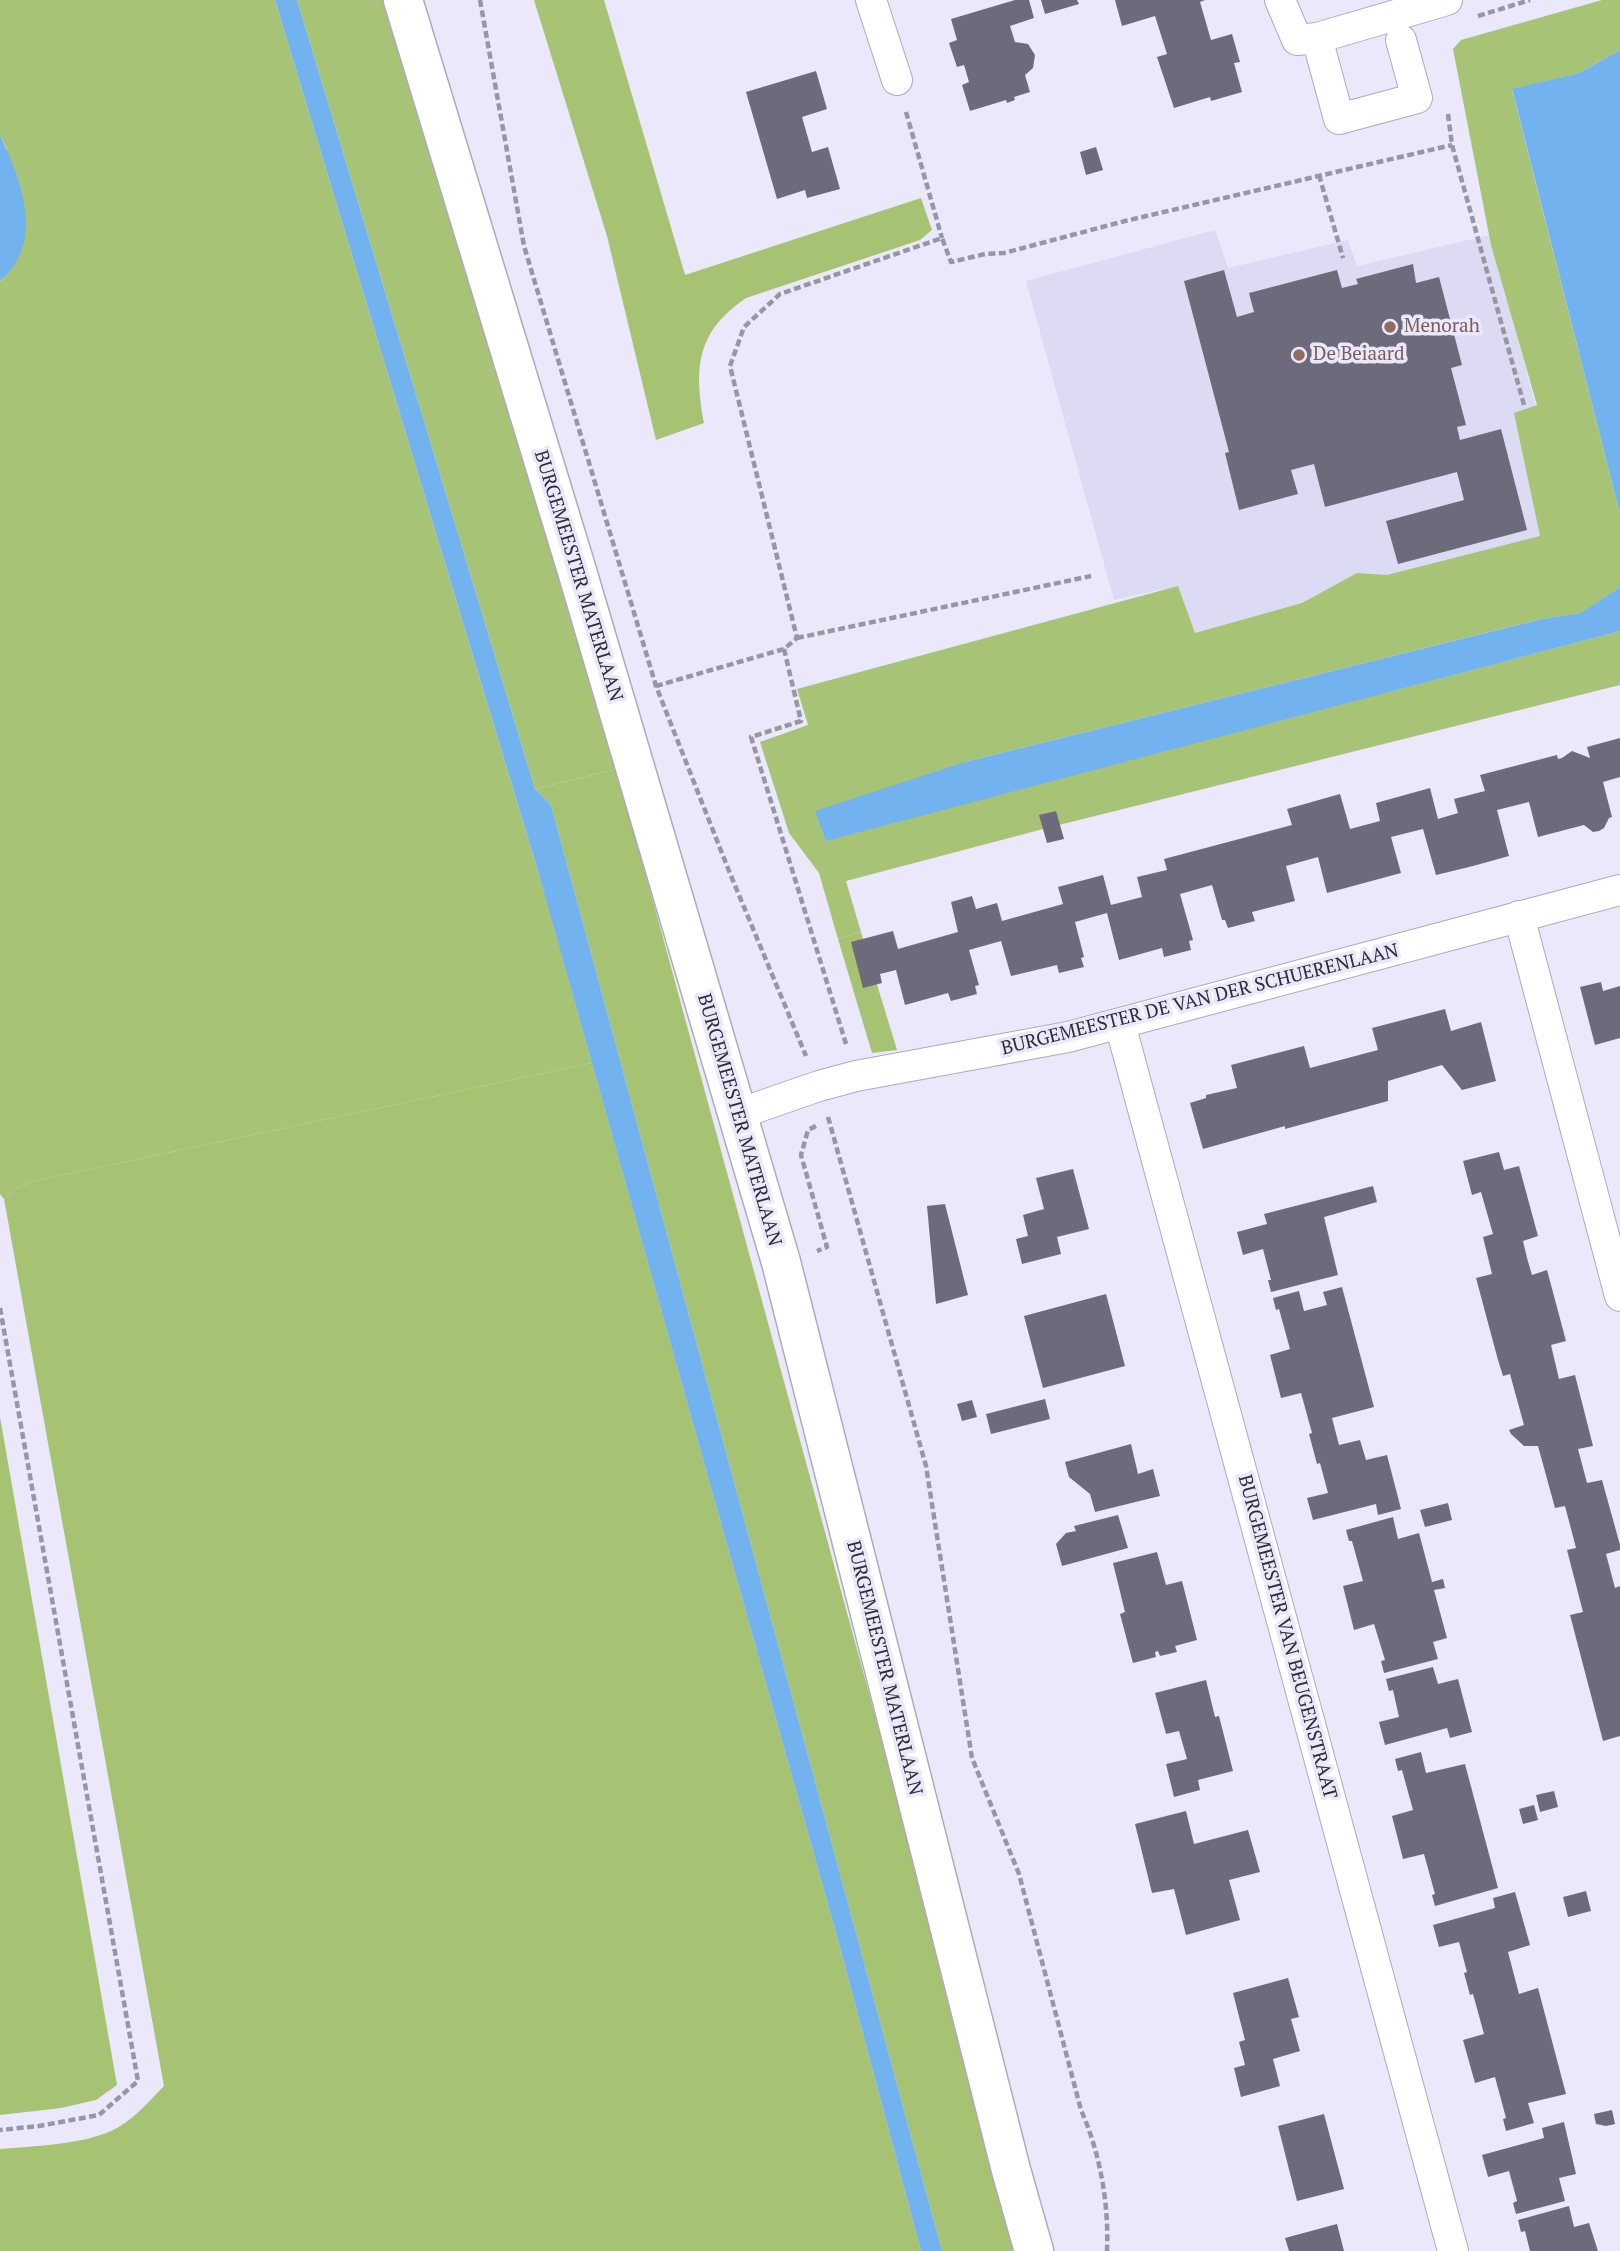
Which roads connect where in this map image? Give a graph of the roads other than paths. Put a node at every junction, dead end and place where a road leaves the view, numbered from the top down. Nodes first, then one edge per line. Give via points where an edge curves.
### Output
1 (403, 0) edge
2 (871, 0) edge
3 (1280, 0) edge
4 (1447, 0) edge
5 (1317, 38) junction
6 (1401, 40) dead end
7 (897, 80) road end
8 (1620, 890) edge
9 (1519, 916) junction
10 (1120, 1024) junction
11 (738, 1114) junction
12 (1620, 1296) edge
13 (1034, 2251) edge
14 (1453, 2251) edge

1 - 11 main road, BURGEMEESTER MATERLAAN
2 - 7 street
3 - 5 street via 1297,40
4 - 5 street
5 - 6 street via 1339,119 1417,98
8 - 9 street, BURGEMEESTER DE VAN DER SCHUERENLAAN
9 - 10 street, BURGEMEESTER DE VAN DER SCHUERENLAAN
9 - 12 street
10 - 11 street, BURGEMEESTER DE VAN DER SCHUERENLAAN via 1019,1048 856,1076
10 - 14 street, BURGEMEESTER VAN BEUGENSTRAAT
11 - 13 main road, BURGEMEESTER MATERLAAN via 781,1262

